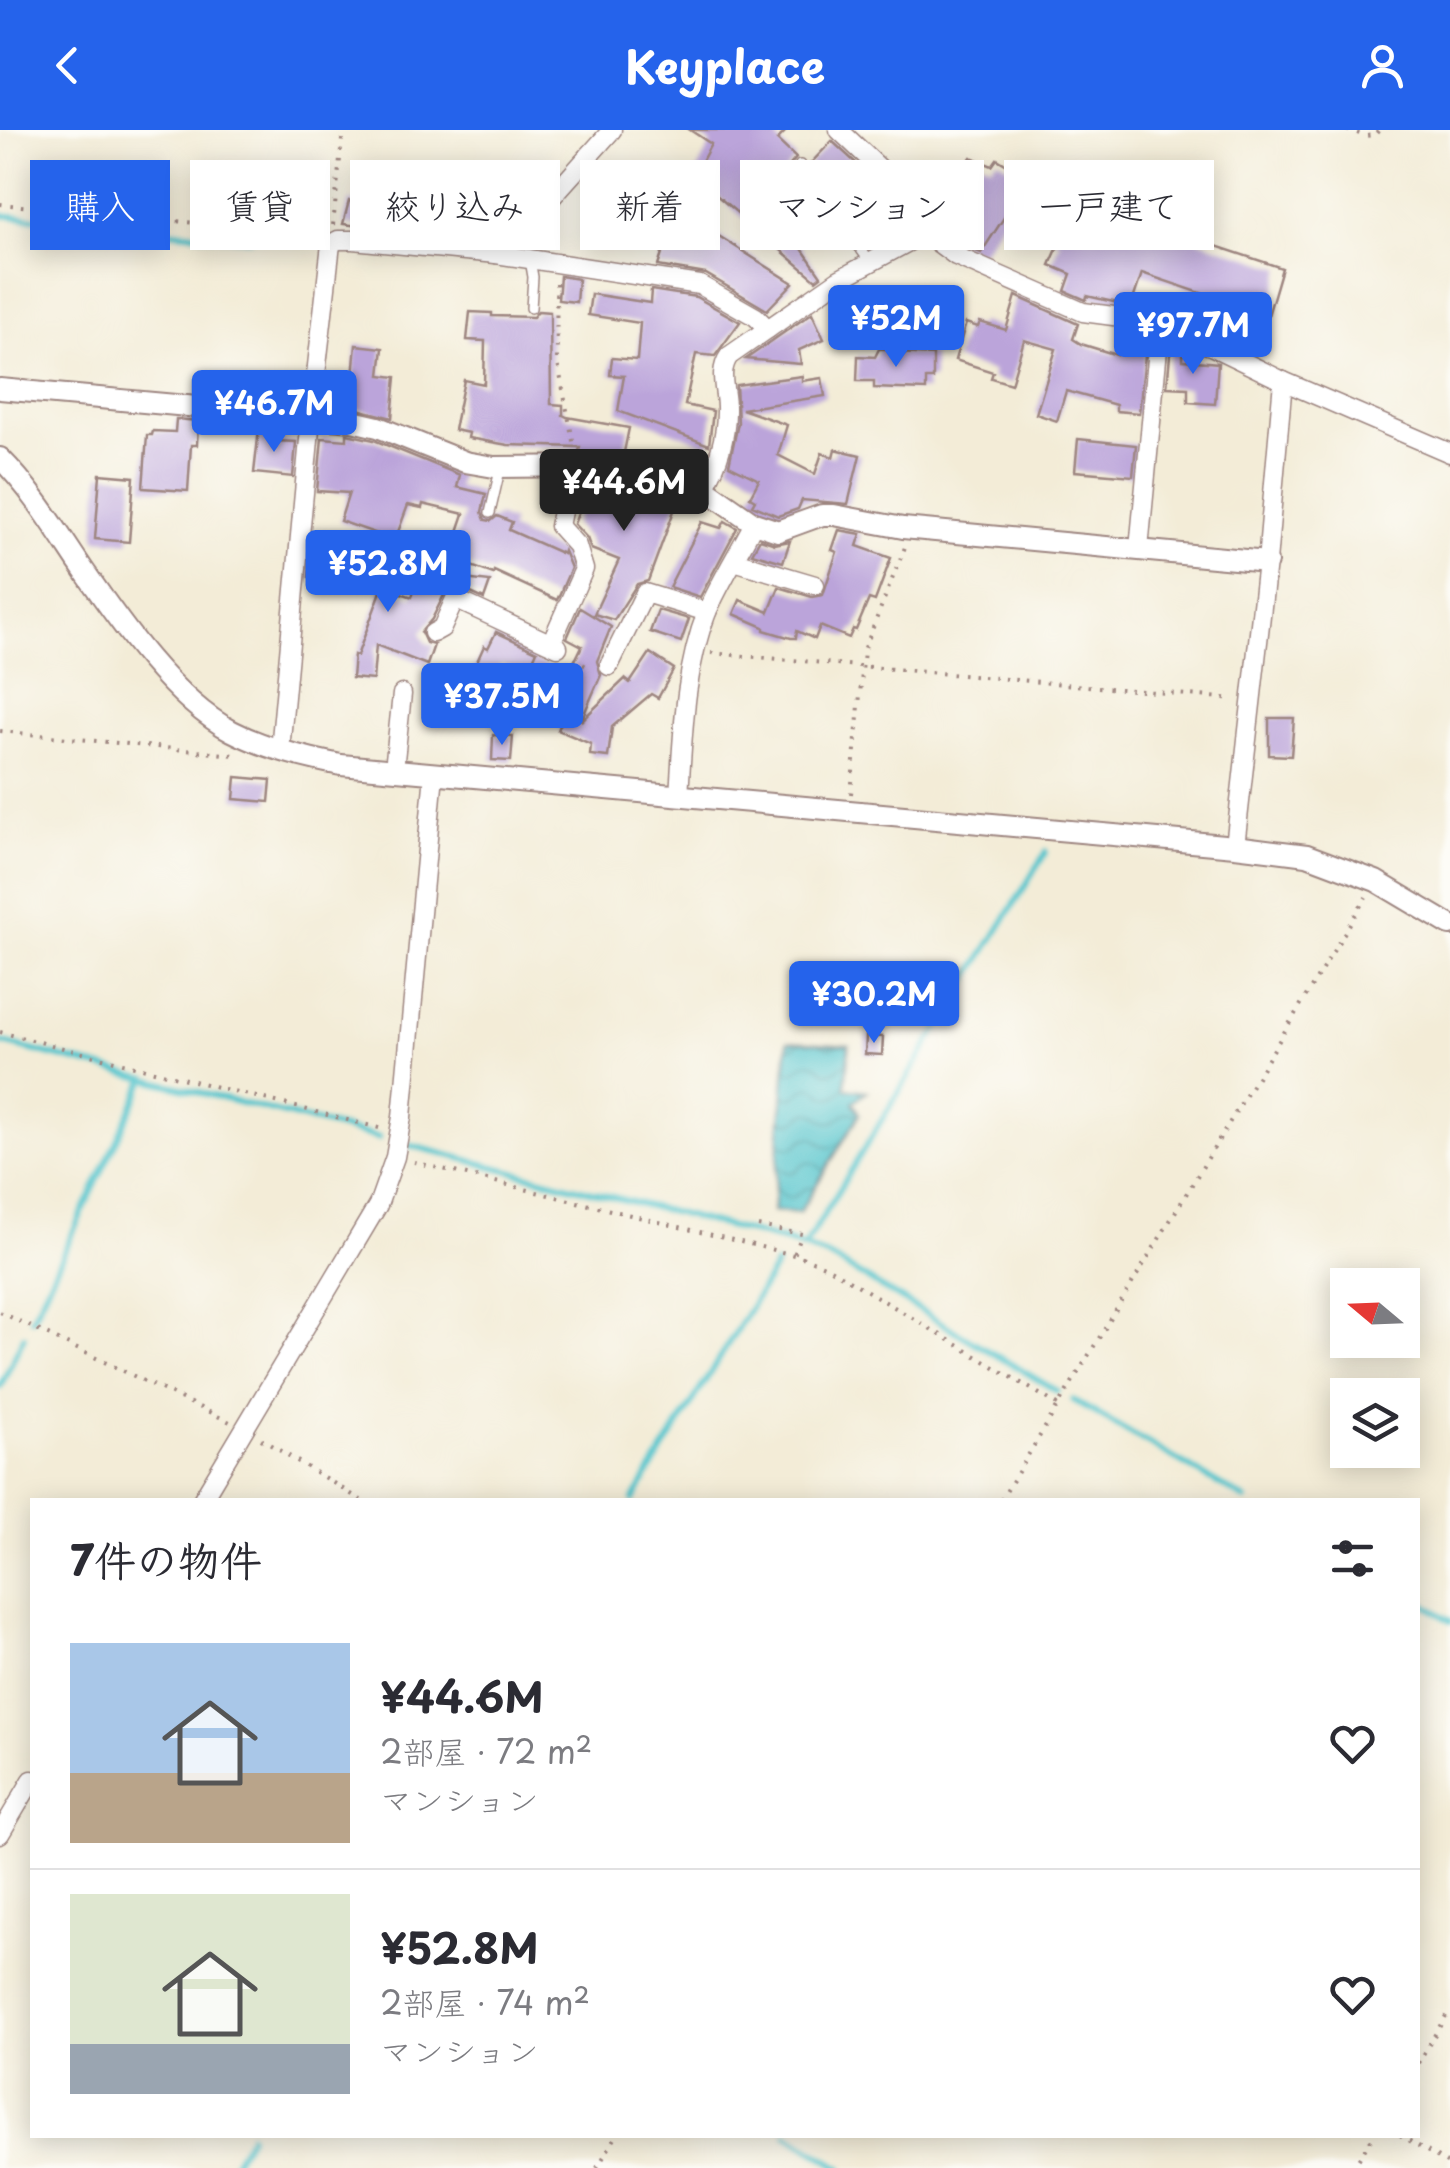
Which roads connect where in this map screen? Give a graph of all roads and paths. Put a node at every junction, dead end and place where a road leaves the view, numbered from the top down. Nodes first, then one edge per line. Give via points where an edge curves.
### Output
1 (343, 130) edge
2 (612, 130) edge
3 (839, 130) edge
4 (1348, 130) edge
5 (1379, 130) edge
6 (871, 160) edge
7 (0, 204) edge
8 (332, 244) junction
9 (861, 250) edge
10 (892, 250) edge
11 (948, 250) edge
12 (496, 254) junction
13 (529, 257) junction
14 (556, 261) junction
15 (870, 262) junction
16 (530, 308) dead end
17 (1160, 328) junction
18 (768, 329) junction
19 (1283, 382) junction
20 (0, 388) edge
21 (311, 418) junction
22 (1450, 453) edge
23 (0, 458) edge
24 (580, 466) junction
25 (500, 467) junction
26 (704, 488) junction
27 (490, 513) dead end
28 (754, 522) junction
29 (911, 529) junction
30 (1139, 549) junction
31 (734, 562) junction
32 (1268, 562) junction
33 (815, 585) dead end
34 (708, 612) junction
35 (433, 633) dead end
36 (555, 645) junction
37 (696, 652) junction
38 (609, 666) joint
39 (860, 666) junction
40 (402, 694) dead end
41 (1252, 700) junction
42 (0, 731) edge
43 (270, 746) junction
44 (394, 769) junction
45 (434, 774) junction
46 (679, 796) junction
47 (849, 811) junction
48 (1235, 846) junction
49 (1376, 881) junction
50 (1450, 925) edge
51 (0, 1032) edge
52 (400, 1133) junction
53 (395, 1157) junction
54 (758, 1226) dead end
55 (795, 1253) junction
56 (0, 1312) edge
57 (1058, 1405) junction
58 (245, 1429) junction
59 (203, 1498) edge
60 (358, 1498) edge
61 (1002, 1498) edge
62 (30, 1783) edge
63 (0, 1834) edge
64 (1450, 2009) edge
65 (1420, 2059) edge
66 (615, 2138) edge
67 (1372, 2138) edge
68 (1405, 2138) edge
69 (1450, 2166) edge
70 (597, 2168) edge
71 (1353, 2168) edge

1 - 8 path
2 - 12 street
3 - 6 street
4 - 5 path via 1366,136
7 - 8 path via 247,228
8 - 12 street via 353,240
8 - 21 street
9 - 15 lane
10 - 15 street
11 - 17 street via 1050,300
12 - 13 street
13 - 14 street
13 - 16 lane
14 - 18 street via 700,284
14 - 24 path via 556,359
15 - 18 street
17 - 19 street
17 - 30 street
18 - 26 street via 724,363 723,442
19 - 22 street
19 - 32 street
20 - 21 street
21 - 25 street via 378,427 439,454
21 - 43 street
23 - 43 street via 25,483 124,629 204,712
24 - 25 street
24 - 26 street
24 - 36 street via 559,526 577,546 584,568
25 - 27 lane
26 - 28 street
28 - 29 street via 778,531 834,515
28 - 31 street
29 - 30 street
29 - 39 path
30 - 32 street
31 - 33 street
31 - 34 street
32 - 41 street
34 - 37 street
34 - 38 street via 644,593
35 - 36 street via 455,599
36 - 38 path via 584,667
37 - 39 path
37 - 46 street
39 - 41 path
39 - 47 path
40 - 44 street
41 - 48 street
42 - 43 path via 237,756
43 - 44 street via 341,765
44 - 45 street
45 - 46 street
45 - 52 street
46 - 47 street
47 - 48 street
48 - 49 street via 1307,855
49 - 50 street
49 - 57 path
51 - 52 path
52 - 53 street
53 - 55 path
53 - 58 street via 378,1205
54 - 55 path via 802,1234
55 - 57 path
56 - 58 path
57 - 61 path
58 - 59 street
58 - 60 path
62 - 63 street
64 - 65 path
66 - 70 path
67 - 71 path
68 - 69 path

